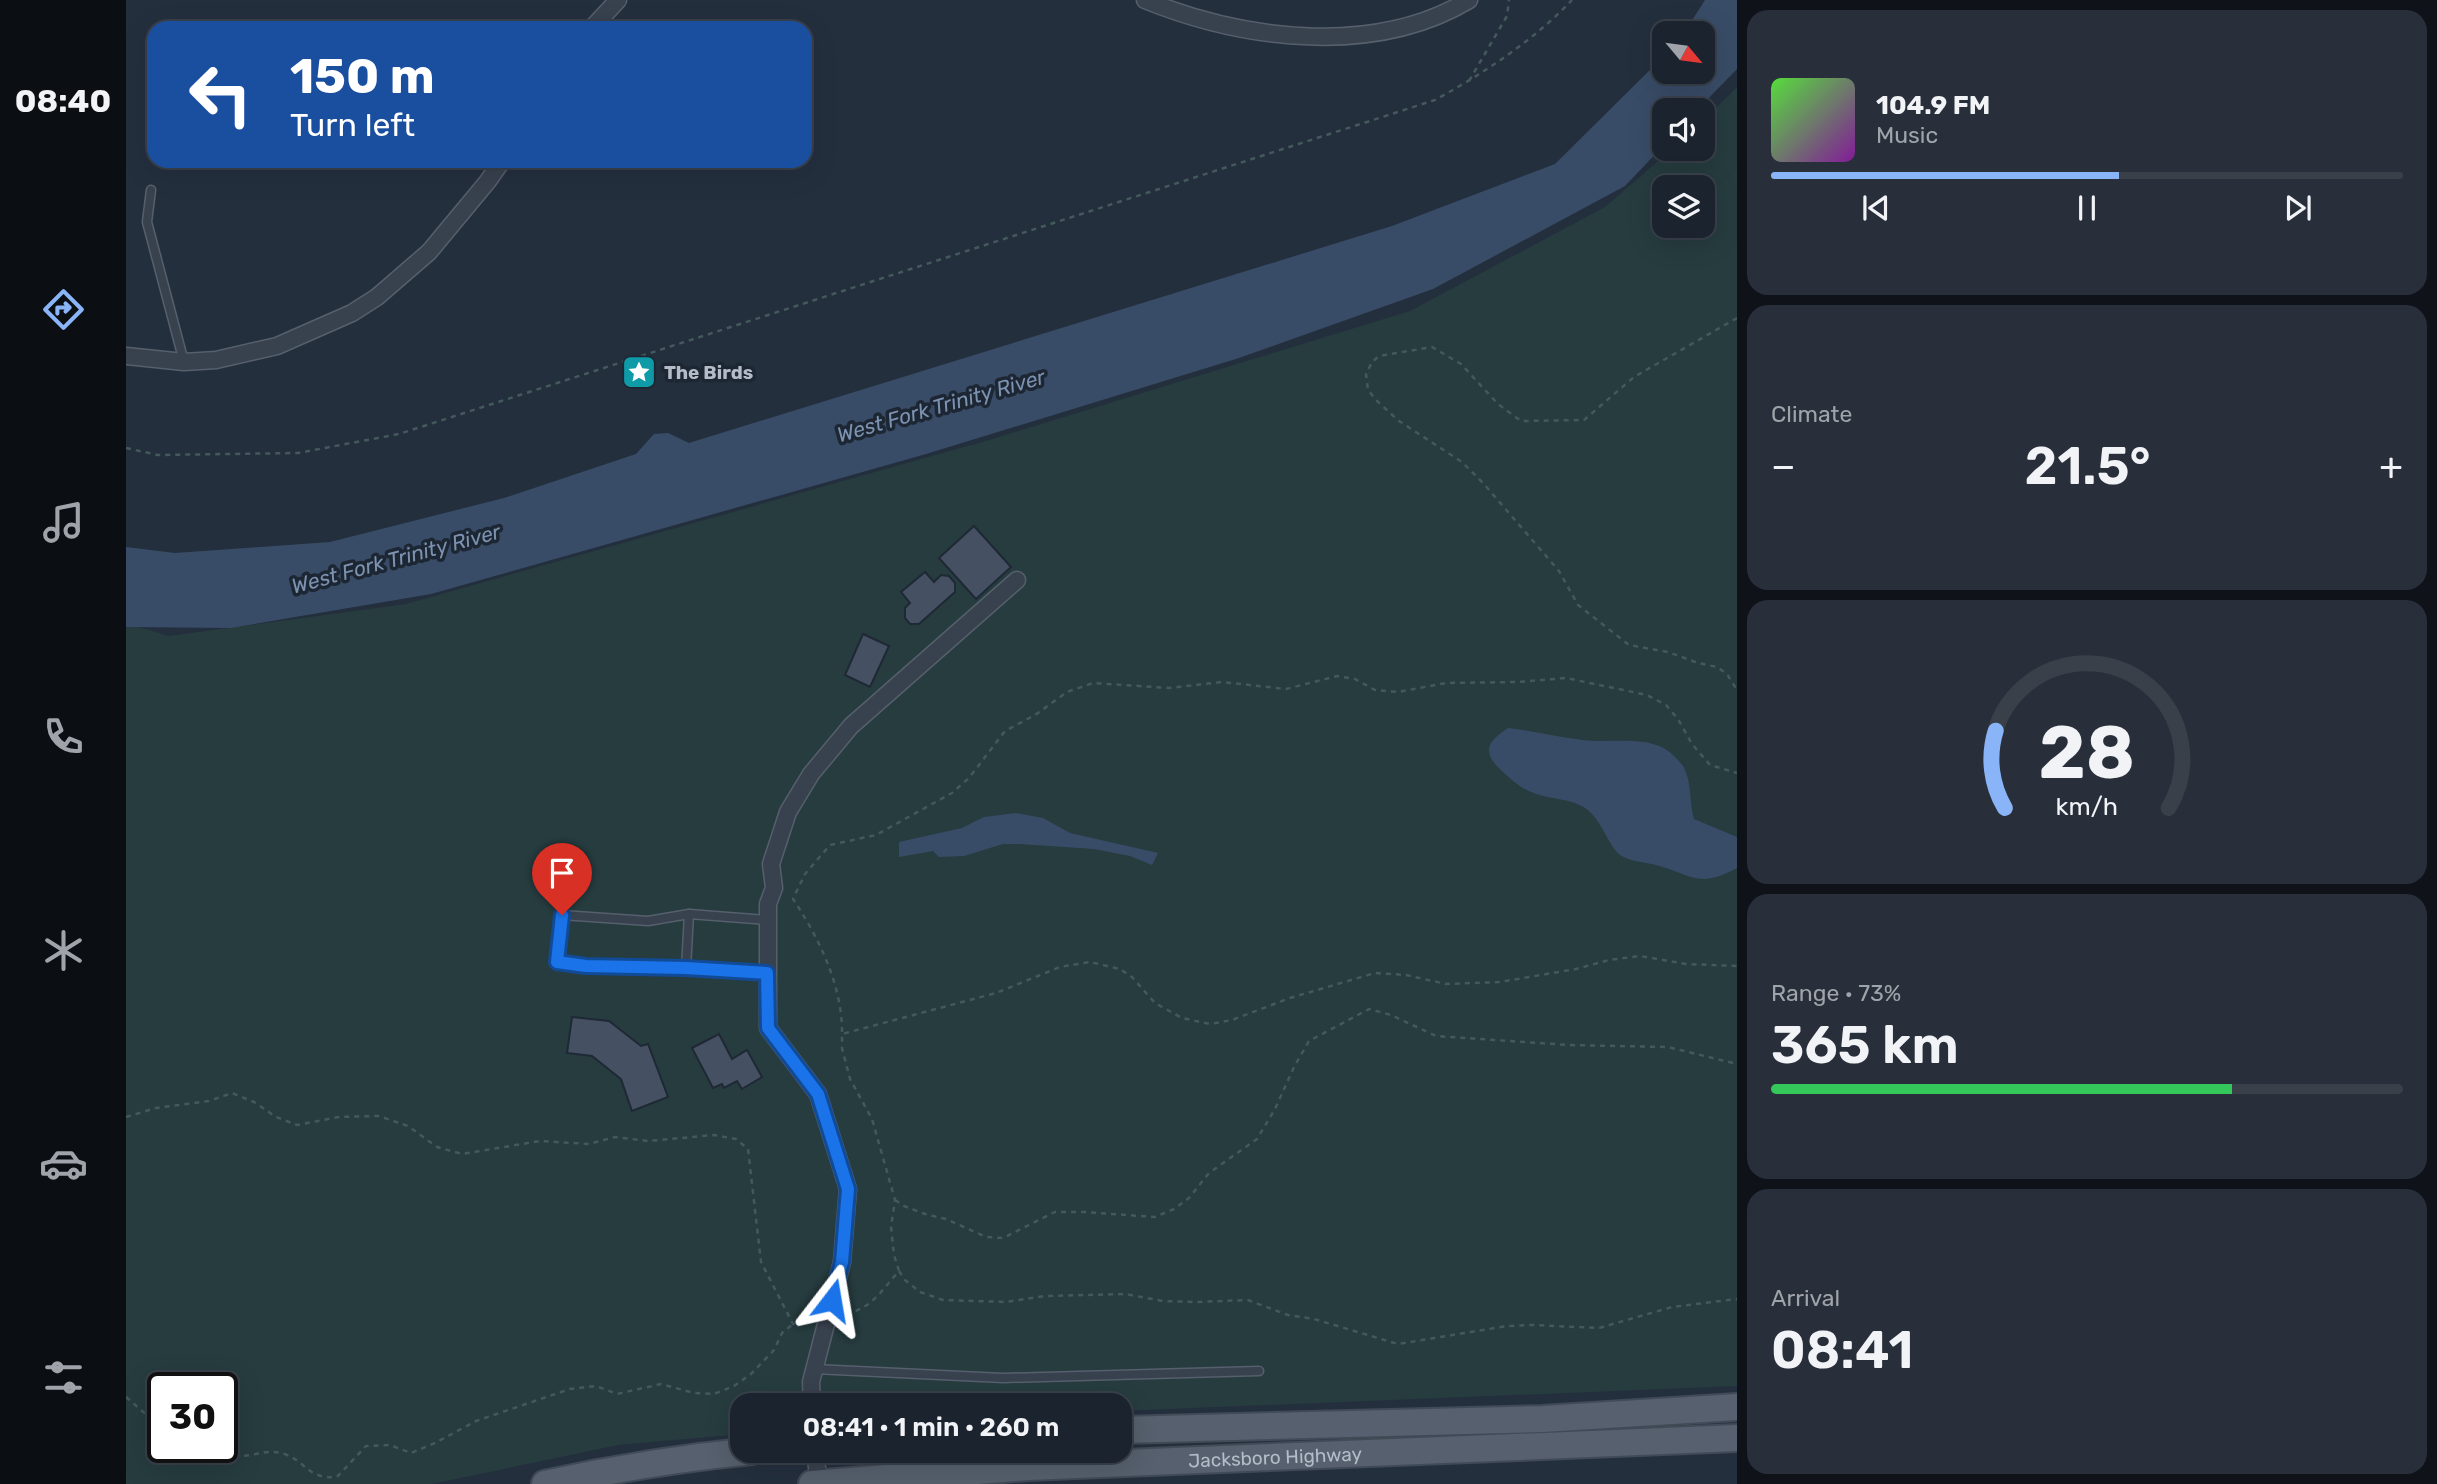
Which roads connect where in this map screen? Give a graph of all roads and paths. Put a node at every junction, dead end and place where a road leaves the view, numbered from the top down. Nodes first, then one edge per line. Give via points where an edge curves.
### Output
1 (618, 0) edge
2 (1145, 0) edge
3 (1469, 0) edge
4 (1509, 0) edge
5 (1572, 0) edge
6 (598, 21) edge
7 (1468, 81) junction
8 (497, 168) edge
9 (151, 190) dead end
10 (1737, 318) edge
11 (126, 356) edge
12 (184, 362) junction
13 (126, 448) edge
14 (1017, 580) dead end
15 (1737, 690) edge
16 (1737, 773) edge
17 (689, 914) junction
18 (768, 920) junction
19 (1737, 966) edge
20 (686, 968) junction
21 (767, 973) junction
22 (842, 1034) junction
23 (1737, 1064) edge
24 (126, 1116) edge
25 (895, 1199) junction
26 (899, 1271) junction
27 (1737, 1299) edge
28 (827, 1320) junction
29 (793, 1324) junction
30 (814, 1369) junction
31 (1259, 1371) dead end
32 (811, 1393) edge
33 (126, 1396) edge
34 (1737, 1407) edge
35 (147, 1415) edge
36 (1509, 1419) junction
37 (1132, 1430) edge
38 (1737, 1438) edge
39 (1508, 1448) junction
40 (730, 1453) edge
41 (238, 1456) edge
42 (816, 1463) edge
43 (545, 1484) edge
44 (812, 1484) edge
45 (819, 1484) edge

1 - 6 street
2 - 3 street via 1240,30 1354,36 1418,24
4 - 7 path via 1507,16
5 - 7 path via 1517,48
7 - 13 path via 1435,100 399,434 298,453 158,455
8 - 12 street via 429,252 352,313 277,346
9 - 12 lane via 148,222
10 - 15 path via 1634,377 1584,419 1521,421 1498,404 1461,364 1432,347 1380,356 1366,374 1368,390 1377,401 1483,483 1559,570 1578,605 1629,645 1717,667
11 - 12 street
14 - 18 street via 851,726 811,774 788,811 771,864 774,888
16 - 22 path via 1710,765 1666,705 1647,695 1566,678 1447,682 1398,692 1375,690 1355,679 1336,676 1286,689 1222,682 1169,688 1093,683 1067,692 1006,731 952,793 876,835 830,845 805,874 793,899 823,952 839,1004
17 - 18 lane
17 - 20 lane
17 - 20 lane via 648,921 562,915 557,962
18 - 21 street
19 - 22 path via 1640,956 1500,982 1446,984 1375,973 1210,1024 1182,1018 1155,1003 1120,969 1090,962 1060,967 996,993
20 - 21 lane
21 - 28 street via 768,1028 818,1094 848,1189 842,1262
22 - 25 path via 850,1079 872,1119
23 - 25 path via 1668,1046 1436,1036 1369,1009 1309,1041 1257,1139 1209,1173 1189,1198 1155,1217 1055,1212 1003,1238 986,1237
24 - 29 path via 232,1093 297,1125 379,1116 408,1126 438,1147 462,1154 540,1141 589,1144 615,1137 648,1141 714,1135 736,1139 748,1149 761,1262
25 - 26 path via 891,1227
26 - 27 path via 920,1292 943,1300 1125,1294 1163,1301 1248,1300 1398,1344 1507,1326 1599,1328 1672,1307
26 - 28 path via 861,1311
28 - 29 path
28 - 30 street
29 - 41 path via 751,1374 714,1394 661,1384 617,1394 596,1386 570,1389 476,1421 411,1452 390,1445 366,1446 337,1477 324,1478 288,1455 267,1451
30 - 31 lane via 1003,1378
30 - 32 street
33 - 35 path
34 - 36 main road, Jacksboro Highway
36 - 37 main road, Jacksboro Highway
36 - 39 main road
38 - 39 main road, Jacksboro Highway
39 - 45 main road, Jacksboro Highway via 1028,1467
40 - 43 main road via 605,1470
42 - 45 street
44 - 45 main road, Jacksboro Highway

